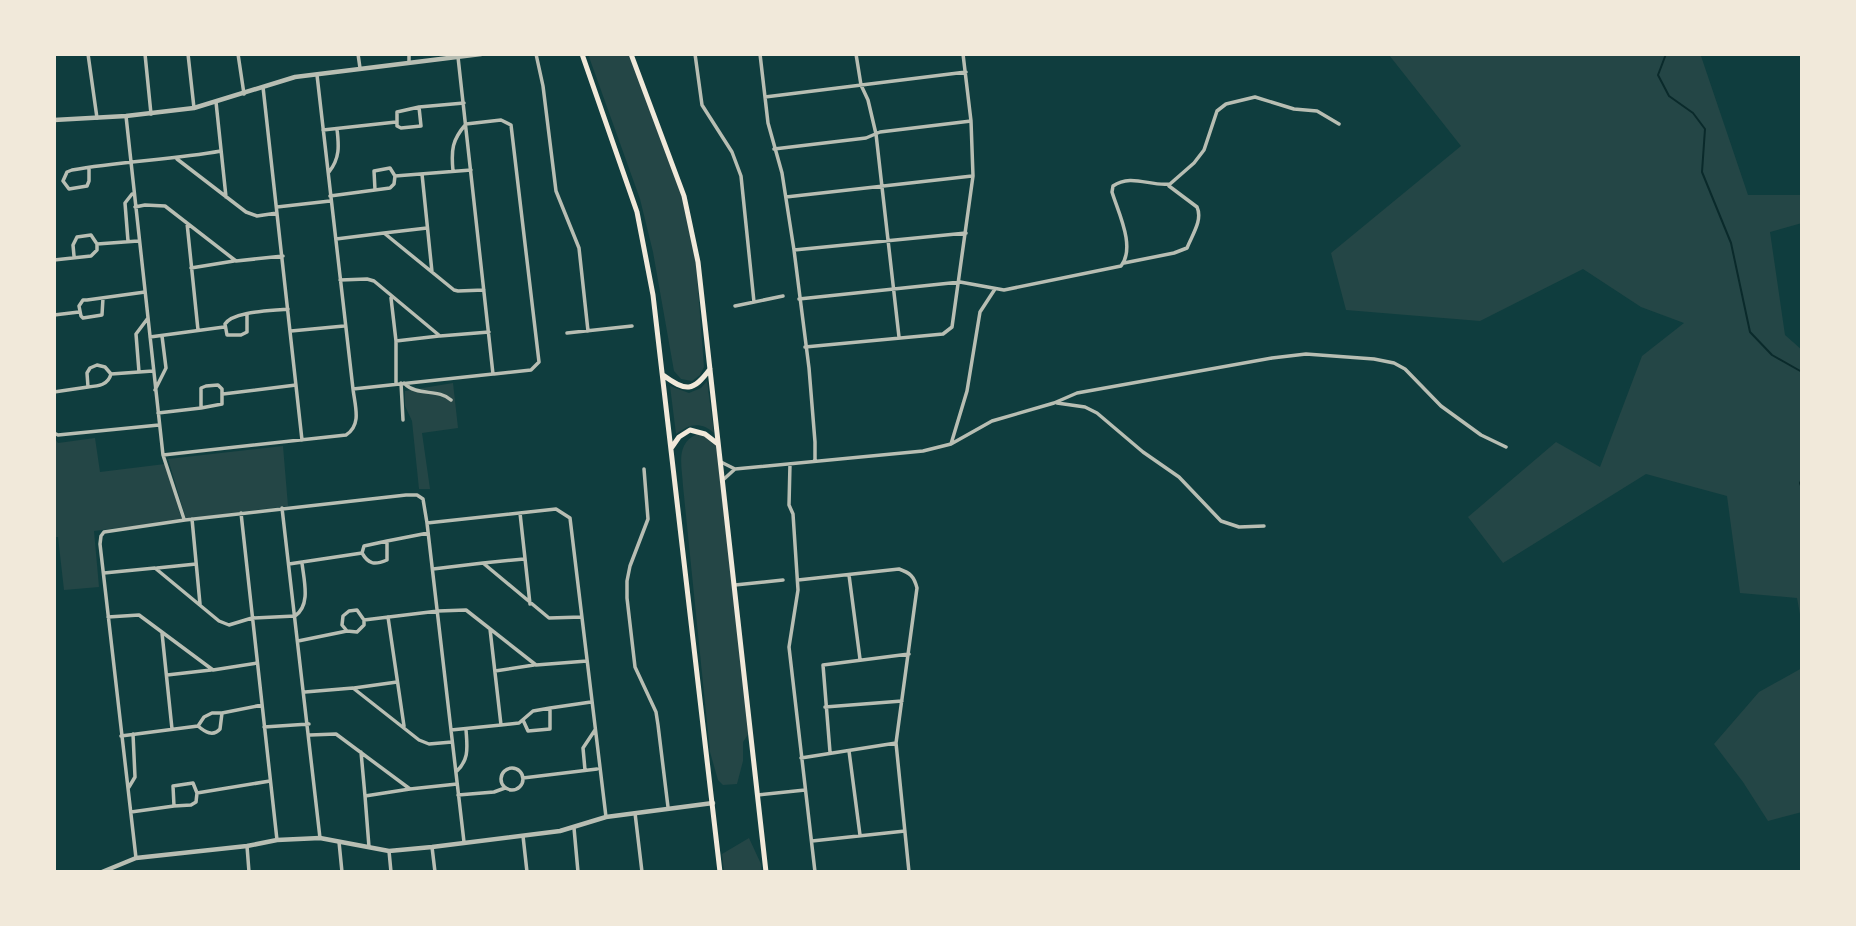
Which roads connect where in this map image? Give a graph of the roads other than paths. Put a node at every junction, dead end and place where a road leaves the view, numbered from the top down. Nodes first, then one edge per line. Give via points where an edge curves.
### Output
1 (88, 54) edge
2 (145, 54) edge
3 (188, 54) edge
4 (238, 54) edge
5 (358, 54) edge
6 (409, 54) edge
7 (481, 54) edge
8 (536, 54) edge
9 (582, 54) edge
10 (631, 54) edge
11 (695, 54) edge
12 (760, 54) edge
13 (856, 54) edge
14 (963, 54) edge
15 (458, 57) junction
16 (410, 62) junction
17 (360, 68) junction
18 (966, 72) junction
19 (317, 73) junction
20 (861, 85) junction
21 (263, 87) junction
22 (244, 94) junction
23 (765, 97) junction
24 (216, 102) junction
25 (464, 103) junction
26 (419, 107) junction
27 (194, 108) junction
28 (152, 114) junction
29 (126, 117) junction
30 (97, 118) junction
31 (54, 120) edge
32 (971, 121) junction
33 (396, 122) junction
34 (466, 124) junction
35 (1339, 124) dead end
36 (337, 129) junction
37 (323, 130) junction
38 (876, 134) junction
39 (774, 149) junction
40 (221, 151) junction
41 (177, 159) junction
42 (129, 163) junction
43 (89, 168) junction
44 (471, 170) junction
45 (453, 171) junction
46 (422, 173) junction
47 (328, 174) junction
48 (395, 176) junction
49 (972, 176) junction
50 (63, 181) junction
51 (54, 183) edge
52 (882, 186) junction
53 (1168, 186) junction
54 (374, 190) junction
55 (133, 192) junction
56 (226, 197) junction
57 (786, 197) junction
58 (331, 199) junction
59 (135, 207) junction
60 (277, 207) junction
61 (277, 213) junction
62 (187, 223) junction
63 (427, 228) junction
64 (967, 232) junction
65 (384, 233) junction
66 (336, 239) junction
67 (889, 240) junction
68 (138, 241) junction
69 (128, 242) junction
70 (96, 244) junction
71 (794, 250) junction
72 (74, 256) junction
73 (283, 256) junction
74 (54, 260) edge
75 (236, 261) junction
76 (1124, 263) junction
77 (191, 268) junction
78 (432, 272) junction
79 (340, 280) junction
80 (960, 282) junction
81 (485, 289) junction
82 (894, 289) junction
83 (995, 289) junction
84 (145, 292) junction
85 (391, 296) junction
86 (783, 296) dead end
87 (103, 298) junction
88 (799, 299) junction
89 (754, 302) junction
90 (735, 306) dead end
91 (288, 309) junction
92 (79, 312) junction
93 (247, 314) junction
94 (54, 315) edge
95 (148, 318) junction
96 (54, 322) edge
97 (345, 326) junction
98 (632, 326) dead end
99 (224, 327) junction
100 (198, 330) junction
101 (291, 331) junction
102 (588, 331) junction
103 (489, 332) junction
104 (567, 333) dead end
105 (162, 336) junction
106 (440, 336) junction
107 (150, 337) junction
108 (899, 337) junction
109 (396, 341) junction
110 (805, 347) junction
111 (54, 356) edge
112 (710, 369) junction
113 (153, 371) junction
114 (139, 372) junction
115 (111, 374) junction
116 (494, 374) junction
117 (663, 375) junction
118 (400, 383) junction
119 (296, 384) junction
120 (88, 387) junction
121 (353, 389) junction
122 (155, 390) junction
123 (54, 392) edge
124 (223, 394) junction
125 (451, 400) dead end
126 (1055, 403) junction
127 (201, 408) junction
128 (158, 412) junction
129 (403, 420) dead end
130 (159, 425) junction
131 (55, 435) edge
132 (302, 440) junction
133 (719, 444) junction
134 (951, 444) junction
135 (672, 447) junction
136 (1506, 447) dead end
137 (163, 455) junction
138 (815, 461) junction
139 (721, 462) junction
140 (790, 464) junction
141 (644, 469) dead end
142 (735, 469) junction
143 (723, 480) junction
144 (282, 508) junction
145 (242, 513) junction
146 (520, 513) junction
147 (192, 519) junction
148 (185, 520) junction
149 (427, 523) junction
150 (1264, 526) dead end
151 (428, 533) junction
152 (387, 541) junction
153 (362, 553) junction
154 (524, 559) junction
155 (302, 563) junction
156 (483, 563) junction
157 (196, 564) junction
158 (289, 564) junction
159 (155, 568) junction
160 (433, 569) junction
161 (104, 573) junction
162 (849, 575) junction
163 (783, 580) dead end
164 (798, 580) junction
165 (735, 585) junction
166 (530, 604) junction
167 (200, 605) junction
168 (438, 611) junction
169 (295, 616) junction
170 (108, 617) junction
171 (388, 617) junction
172 (582, 617) junction
173 (252, 618) junction
174 (364, 620) junction
175 (490, 629) junction
176 (347, 631) junction
177 (162, 632) junction
178 (298, 640) junction
179 (909, 654) junction
180 (860, 659) junction
181 (587, 661) junction
182 (257, 663) junction
183 (536, 665) junction
184 (213, 670) junction
185 (495, 671) junction
186 (166, 675) junction
187 (397, 682) junction
188 (353, 688) junction
189 (305, 692) junction
190 (902, 701) junction
191 (592, 702) junction
192 (262, 705) junction
193 (825, 707) junction
194 (550, 708) junction
195 (222, 713) junction
196 (523, 720) junction
197 (309, 724) junction
198 (501, 725) junction
199 (198, 726) junction
200 (264, 727) junction
201 (404, 728) junction
202 (172, 729) junction
203 (466, 729) junction
204 (451, 730) junction
205 (595, 730) junction
206 (132, 734) junction
207 (310, 735) junction
208 (121, 736) junction
209 (452, 742) junction
210 (896, 743) junction
211 (849, 750) junction
212 (361, 752) junction
213 (830, 752) junction
214 (802, 758) junction
215 (598, 769) junction
216 (585, 770) junction
217 (455, 772) junction
218 (523, 778) junction
219 (270, 781) junction
220 (457, 784) junction
221 (128, 788) junction
222 (505, 788) junction
223 (410, 789) junction
224 (805, 790) junction
225 (197, 793) junction
226 (458, 795) junction
227 (758, 795) junction
228 (365, 796) junction
229 (713, 803) junction
230 (174, 806) junction
231 (668, 807) junction
232 (131, 812) junction
233 (635, 813) junction
234 (606, 817) junction
235 (574, 828) junction
236 (905, 831) junction
237 (860, 835) junction
238 (523, 836) junction
239 (320, 838) junction
240 (277, 840) junction
241 (812, 841) junction
242 (339, 842) junction
243 (464, 842) junction
244 (247, 846) junction
245 (369, 847) junction
246 (432, 847) junction
247 (389, 851) junction
248 (136, 858) junction
249 (104, 872) edge
250 (249, 872) edge
251 (342, 872) edge
252 (391, 872) edge
253 (435, 872) edge
254 (527, 872) edge
255 (578, 872) edge
256 (642, 872) edge
257 (720, 872) edge
258 (766, 872) edge
259 (815, 872) edge
260 (909, 872) edge

1 - 30 street
2 - 28 street
3 - 27 street
4 - 22 street
5 - 17 street
6 - 16 street
7 - 15 street
8 - 102 street via 556,191 579,248
9 - 117 main road via 643,236
10 - 112 main road via 684,196 698,262
11 - 89 street via 702,104 732,152 741,176
12 - 23 street
13 - 20 street
14 - 18 street
15 - 16 street
15 - 25 street
16 - 17 street
17 - 19 street
18 - 20 street
18 - 32 street
19 - 21 street
19 - 37 street
20 - 23 street
20 - 38 street
21 - 22 street
21 - 60 street
22 - 24 street
23 - 39 street
24 - 27 street
24 - 40 street
25 - 26 street
25 - 34 street
26 - 33 street via 398,111
26 - 33 street via 420,127 400,128
27 - 28 street
28 - 29 street
29 - 30 street
29 - 42 street
30 - 31 street
32 - 38 street
32 - 49 street
33 - 36 street
34 - 44 street
34 - 45 street via 451,149
34 - 116 street via 501,120 513,130 539,362 531,370
35 - 53 street via 1317,111 1255,97 1226,104 1217,111 1204,150
36 - 37 street
36 - 47 street via 338,158
37 - 47 street
38 - 39 street
38 - 52 street
39 - 57 street
40 - 41 street
40 - 56 street
41 - 42 street
41 - 56 street
42 - 43 street
42 - 55 street
43 - 50 street via 67,172
43 - 50 street via 87,186 69,189
44 - 45 street
44 - 81 street
45 - 46 street
46 - 48 street
46 - 63 street
47 - 58 street
48 - 54 street via 392,187
48 - 54 street via 390,168 375,169
49 - 52 street
49 - 64 street
50 - 51 street
52 - 57 street
52 - 67 street
53 - 76 street via 1135,180 1113,186 1126,240
53 - 76 street via 1200,211 1187,248
54 - 58 street
55 - 59 street
55 - 69 street via 125,203
56 - 61 street via 253,215
57 - 71 street
58 - 60 street
58 - 66 street
59 - 62 street via 165,206
59 - 68 street
60 - 61 street
61 - 73 street
62 - 75 street
62 - 77 street
63 - 65 street
63 - 78 street
64 - 67 street
64 - 80 street
65 - 66 street
65 - 78 street
66 - 79 street
67 - 71 street
67 - 82 street
68 - 69 street
68 - 84 street
69 - 70 street
70 - 72 street via 91,256
70 - 72 street via 91,235 77,237
71 - 88 street
72 - 74 street
73 - 75 street
73 - 91 street
75 - 77 street
76 - 83 street via 1014,289
77 - 100 street
78 - 81 street via 458,292
79 - 85 street via 371,280
79 - 97 street
80 - 82 street
80 - 83 street
80 - 108 street via 948,331
81 - 103 street
82 - 88 street
82 - 108 street
83 - 134 street via 980,312 967,391
84 - 87 street
84 - 95 street
85 - 106 street
85 - 109 street
86 - 89 street
87 - 92 street via 83,300
87 - 92 street via 100,316 83,318
88 - 110 street
89 - 90 street
91 - 93 street
91 - 101 street
92 - 94 street
93 - 99 street via 229,318
93 - 99 street via 244,334 230,336
95 - 107 street
95 - 114 street via 136,334
96 - 111 street
97 - 101 street
97 - 121 street
98 - 102 street
99 - 100 street
100 - 105 street
101 - 119 street
102 - 104 street
103 - 106 street
103 - 116 street
105 - 107 street
105 - 122 street via 166,368
106 - 109 street
107 - 113 street
108 - 110 street
109 - 118 street
110 - 138 street
112 - 117 main road via 699,384 690,387
112 - 133 main road
113 - 114 street
113 - 122 street
114 - 115 street
115 - 120 street via 108,382
115 - 120 street via 102,365 90,368
116 - 118 street
117 - 135 main road
118 - 121 street
118 - 125 street
118 - 129 street
119 - 124 street
119 - 132 street
120 - 123 street
121 - 132 street via 353,431
122 - 128 street
124 - 127 street via 220,405
124 - 127 street via 218,386 202,387
126 - 134 street via 992,421
126 - 136 street via 1077,393 1272,358 1306,354 1374,359 1405,369 1441,406
126 - 150 street via 1097,413 1179,477 1221,521 1239,527
127 - 128 street
128 - 130 street
130 - 131 street
130 - 137 street
132 - 137 street
133 - 135 main road via 690,430
133 - 139 main road
134 - 138 street
135 - 229 main road
137 - 148 street
138 - 140 street
139 - 142 street
139 - 143 main road
140 - 142 street
140 - 164 street via 789,505
141 - 231 street via 648,519 630,566 627,598 635,667 656,712
142 - 143 street
143 - 165 main road
144 - 145 street
144 - 149 street via 417,495 424,502
144 - 158 street
145 - 147 street
145 - 173 street
146 - 149 street
146 - 154 street
146 - 172 street via 556,509 570,518
147 - 148 street
147 - 157 street
148 - 161 street via 104,532 100,544
149 - 151 street
151 - 152 street
151 - 160 street
152 - 153 street via 367,544
152 - 153 street via 386,561 370,564
153 - 155 street
154 - 156 street
154 - 166 street
155 - 158 street
155 - 169 street via 305,600
156 - 160 street
156 - 166 street
157 - 159 street
157 - 167 street
158 - 169 street
159 - 161 street
159 - 167 street
160 - 168 street
161 - 170 street
162 - 164 street
162 - 179 street via 899,569 915,578
162 - 180 street
163 - 165 street
164 - 214 street via 789,647
165 - 227 main road
166 - 172 street via 551,619
167 - 173 street via 224,624
168 - 171 street
168 - 175 street via 466,610
168 - 204 street
169 - 173 street
169 - 178 street
170 - 177 street via 136,614
170 - 208 street
171 - 174 street
171 - 187 street
172 - 181 street
173 - 182 street
174 - 176 street via 357,632
174 - 176 street via 357,610 345,613 342,621
175 - 183 street
175 - 185 street
176 - 178 street
177 - 184 street
177 - 186 street
178 - 189 street
179 - 180 street
179 - 190 street
180 - 193 street via 822,665
181 - 183 street
181 - 191 street
182 - 184 street
182 - 192 street
183 - 185 street
184 - 186 street
185 - 198 street
186 - 202 street
187 - 188 street
187 - 201 street
188 - 189 street
188 - 201 street
189 - 197 street
190 - 193 street
190 - 210 street
191 - 194 street
191 - 205 street
192 - 195 street
192 - 200 street
193 - 213 street
194 - 196 street via 533,711
194 - 196 street via 550,729 528,731
195 - 199 street via 207,714
195 - 199 street via 217,733
196 - 198 street
197 - 200 street
197 - 207 street
198 - 203 street
199 - 202 street
200 - 219 street
201 - 209 street via 429,744
202 - 206 street
203 - 204 street
203 - 217 street via 468,755
204 - 209 street
205 - 215 street
205 - 216 street via 583,748
206 - 208 street
206 - 221 street via 135,777
207 - 212 street via 337,734
207 - 239 street
208 - 221 street
209 - 217 street
210 - 211 street
210 - 236 street
211 - 213 street
211 - 237 street
212 - 223 street
212 - 228 street
213 - 214 street
214 - 224 street
215 - 216 street
215 - 234 street
216 - 218 street
217 - 220 street
218 - 222 street via 517,789
218 - 222 street via 519,770 509,768 502,774
219 - 225 street
219 - 240 street
220 - 223 street
220 - 226 street
221 - 232 street
222 - 226 street
223 - 228 street
224 - 227 street
224 - 241 street
225 - 230 street via 191,805
225 - 230 street via 193,783 175,785
226 - 243 street
227 - 258 main road
228 - 245 street
229 - 231 street
229 - 257 main road
230 - 232 street
231 - 233 street
232 - 248 street
233 - 234 street
233 - 256 street
234 - 235 street
235 - 238 street
235 - 255 street
236 - 237 street
236 - 260 street
237 - 241 street
238 - 243 street
238 - 254 street
239 - 240 street
239 - 242 street
240 - 244 street
241 - 259 street
242 - 245 street
242 - 251 street
243 - 246 street
244 - 248 street
244 - 250 street
245 - 247 street
246 - 247 street
246 - 253 street
247 - 252 street
248 - 249 street

